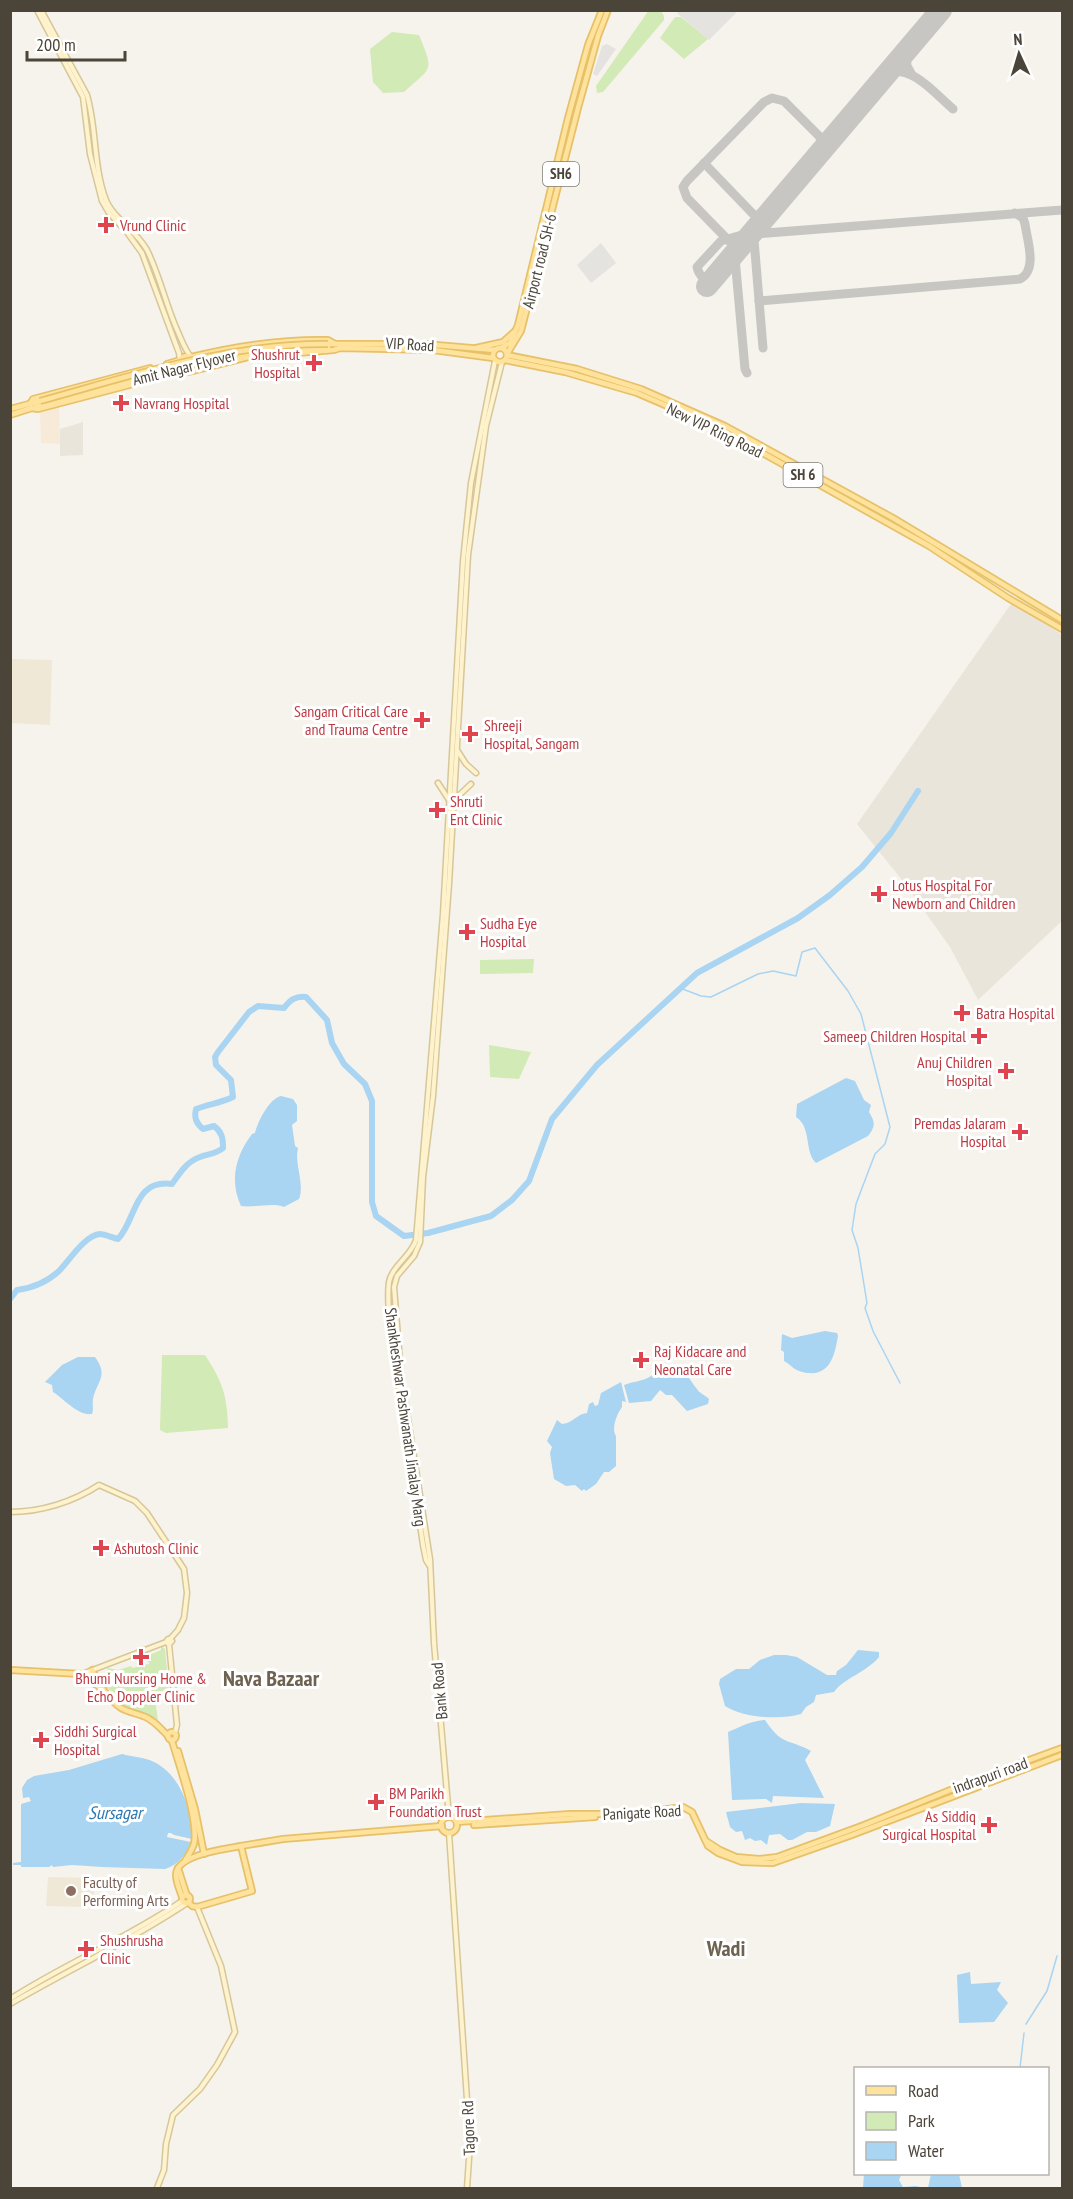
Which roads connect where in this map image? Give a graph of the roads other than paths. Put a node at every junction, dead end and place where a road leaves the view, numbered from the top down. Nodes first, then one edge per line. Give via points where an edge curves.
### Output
1 (37, 10) edge
2 (42, 10) edge
3 (602, 10) edge
4 (608, 10) edge
5 (582, 69) junction
6 (588, 70) junction
7 (516, 329) junction
8 (515, 338) junction
9 (335, 344) junction
10 (328, 346) junction
11 (340, 348) junction
12 (501, 348) junction
13 (470, 349) junction
14 (495, 350) junction
15 (191, 357) junction
16 (506, 358) junction
17 (180, 360) junction
18 (494, 360) junction
19 (183, 371) junction
20 (192, 371) junction
21 (31, 406) junction
22 (10, 409) edge
23 (10, 415) edge
24 (766, 451) junction
25 (1062, 620) edge
26 (1062, 629) edge
27 (456, 749) junction
28 (476, 773) dead end
29 (438, 783) dead end
30 (471, 784) dead end
31 (451, 800) junction
32 (428, 1096) junction
33 (433, 1096) junction
34 (418, 1222) junction
35 (10, 1512) edge
36 (169, 1642) junction
37 (10, 1670) edge
38 (92, 1670) junction
39 (81, 1674) junction
40 (101, 1688) junction
41 (173, 1737) junction
42 (1062, 1748) edge
43 (1062, 1755) edge
44 (690, 1811) junction
45 (449, 1817) junction
46 (457, 1824) junction
47 (442, 1826) junction
48 (449, 1833) junction
49 (851, 1833) junction
50 (705, 1840) junction
51 (242, 1846) junction
52 (204, 1854) junction
53 (185, 1861) junction
54 (185, 1900) junction
55 (197, 1907) junction
56 (45, 1981) junction
57 (10, 1999) edge
58 (10, 2004) edge
59 (157, 2188) edge
60 (467, 2188) edge

1 - 17 main road via 82,97 102,201 142,253
2 - 15 main road via 87,95 95,157 106,199 147,250 168,310
3 - 5 main road, SH6
4 - 6 main road, Airport road SH-6 / SH6
5 - 6 main road
5 - 7 main road, SH6
6 - 8 main road, Airport road SH-6 / SH6 via 526,312
7 - 8 main road, SH6
7 - 13 main road via 503,342
8 - 12 main road
8 - 16 main road, SH6
9 - 10 main road, Amit Nagar Flyover
9 - 13 main road, VIP Road via 424,344
9 - 15 main road via 328,340 271,342
10 - 11 main road, Amit Nagar Flyover
10 - 21 main road, Amit Nagar Flyover, bridge via 283,345 220,353
11 - 18 main road, VIP Road via 433,350
11 - 20 main road via 248,357
12 - 14 main road, VIP Road
12 - 16 main road
13 - 14 main road, VIP Road
14 - 18 main road
15 - 17 main road
15 - 20 main road via 195,362
16 - 18 main road, VIP Road
16 - 24 main road, New VIP Ring Road / SH 6 via 637,393
16 - 24 main road, New VIP Ring Road / SH 6 via 581,370 645,390 725,426
16 - 27 main road via 486,426 476,491
17 - 19 main road
17 - 21 main road via 33,399
18 - 31 main road via 465,537
19 - 20 main road
19 - 21 main road via 86,398 38,409
21 - 22 main road
21 - 23 main road
24 - 25 main road, New VIP Ring Road / SH 6 via 894,518
24 - 26 main road, New VIP Ring Road / SH 6
27 - 28 main road
27 - 31 main road
29 - 31 main road
30 - 31 main road
31 - 32 main road
31 - 33 main road
32 - 33 main road
32 - 34 main road
33 - 34 main road
34 - 45 main road, Bank Road via 414,1256 395,1279 394,1293 401,1374 430,1559
35 - 36 main road via 44,1508 99,1485 135,1501 184,1569 184,1618
36 - 38 main road
36 - 41 main road via 177,1725
37 - 39 main road
38 - 39 main road
38 - 40 main road
39 - 40 main road
40 - 41 main road via 119,1707 145,1716
41 - 52 main road
41 - 53 main road via 194,1831 194,1845
42 - 49 main road, indrapuri road
43 - 49 main road, indrapuri road
44 - 46 main road
44 - 46 main road, Panigate Road via 683,1807 632,1814 550,1815
44 - 50 main road, Panigate Road
45 - 46 main road
45 - 47 main road
46 - 48 main road via 455,1831
47 - 48 main road
47 - 51 main road
48 - 60 main road, Tagore Rd via 470,2144
49 - 50 main road via 770,1859 736,1857
49 - 50 main road via 776,1863 764,1864 729,1858
51 - 52 main road
51 - 55 main road via 252,1891
52 - 53 main road
53 - 54 main road via 178,1868
54 - 55 main road
54 - 56 main road via 146,1930
55 - 59 main road via 221,1966 235,2032 200,2089 172,2115 164,2170
56 - 57 main road
56 - 58 main road

